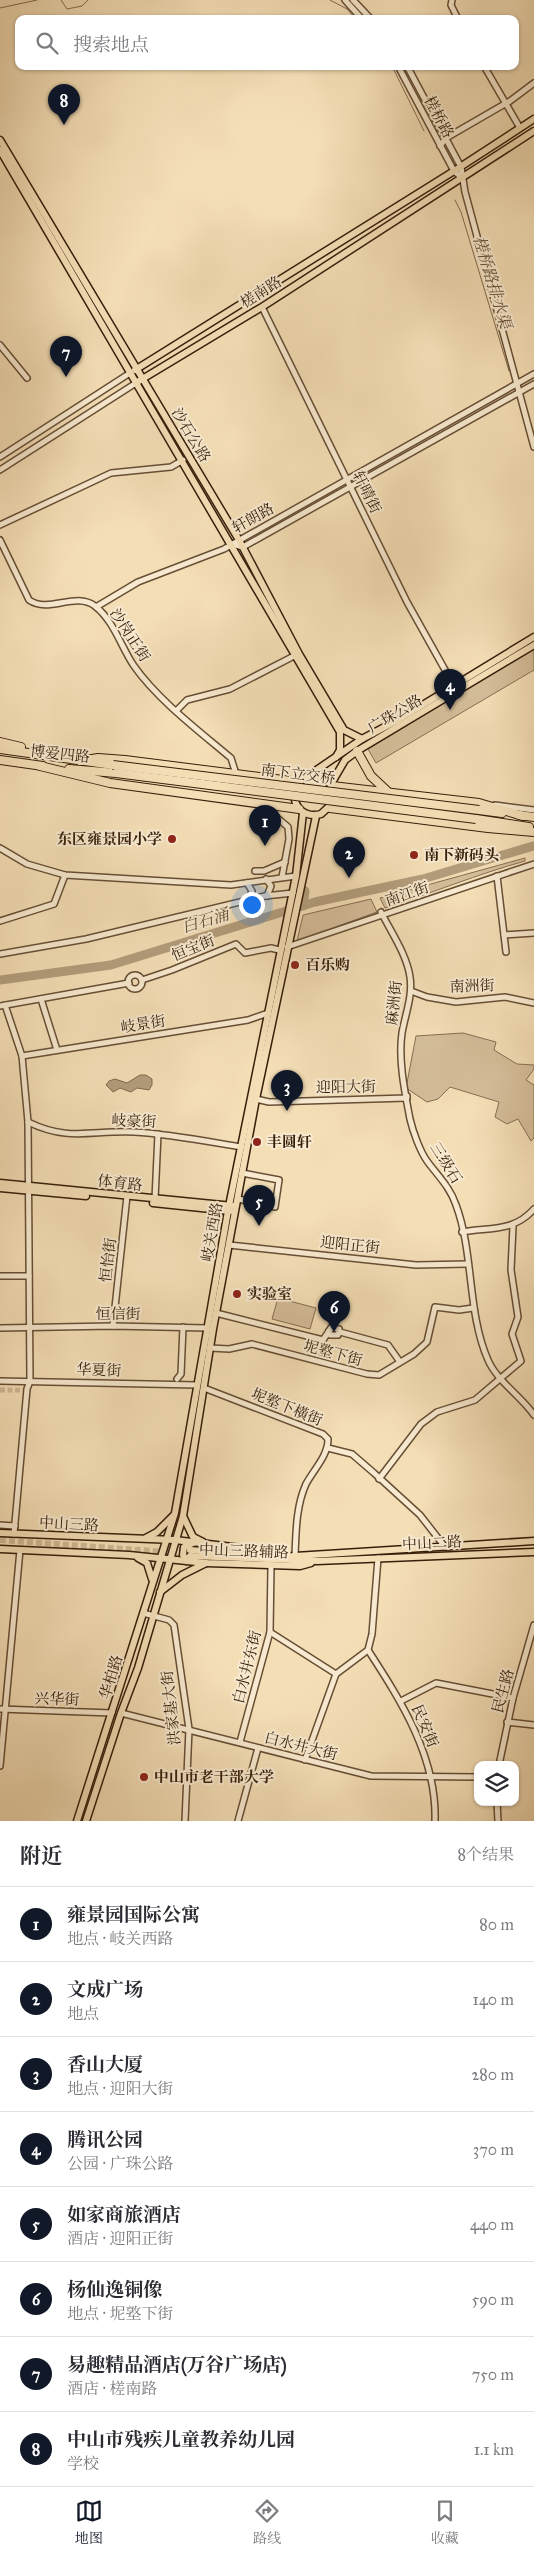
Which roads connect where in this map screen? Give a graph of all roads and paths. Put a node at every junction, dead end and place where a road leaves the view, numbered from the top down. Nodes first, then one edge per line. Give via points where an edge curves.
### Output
1 (345, 0) edge
2 (353, 0) edge
3 (452, 0) edge
4 (358, 15) edge
5 (367, 15) edge
6 (456, 15) edge
7 (400, 70) edge
8 (409, 70) edge
9 (486, 70) edge
10 (534, 83) edge
11 (505, 104) junction
12 (534, 119) edge
13 (520, 128) junction
14 (534, 132) edge
15 (446, 138) junction
16 (0, 140) edge
17 (440, 146) junction
18 (0, 150) edge
19 (461, 167) junction
20 (454, 171) junction
21 (461, 177) junction
22 (262, 307) junction
23 (0, 345) edge
24 (137, 369) junction
25 (130, 373) junction
26 (534, 374) edge
27 (27, 378) dead end
28 (139, 381) junction
29 (517, 384) junction
30 (534, 384) edge
31 (519, 393) junction
32 (534, 446) edge
33 (0, 457) edge
34 (183, 460) junction
35 (0, 470) edge
36 (347, 479) junction
37 (352, 488) junction
38 (0, 525) edge
39 (0, 540) edge
40 (239, 540) junction
41 (232, 544) junction
42 (243, 547) junction
43 (96, 607) junction
44 (534, 637) edge
45 (534, 645) edge
46 (294, 656) junction
47 (454, 686) junction
48 (177, 710) junction
49 (362, 739) junction
50 (0, 742) edge
51 (0, 749) edge
52 (357, 751) junction
53 (44, 754) junction
54 (336, 757) junction
55 (80, 760) junction
56 (0, 762) edge
57 (113, 765) joint
58 (40, 766) junction
59 (116, 773) joint
60 (236, 774) junction
61 (309, 776) junction
62 (299, 782) junction
63 (332, 785) junction
64 (388, 792) junction
65 (479, 807) junction
66 (330, 808) junction
67 (534, 810) edge
68 (301, 811) junction
69 (276, 816) dead end
70 (316, 816) junction
71 (534, 817) edge
72 (534, 828) edge
73 (534, 832) edge
74 (0, 848) edge
75 (285, 862) junction
76 (534, 864) edge
77 (255, 871) dead end
78 (65, 875) junction
79 (296, 876) junction
80 (498, 876) junction
81 (282, 877) junction
82 (266, 879) junction
83 (247, 883) junction
84 (296, 894) junction
85 (267, 896) junction
86 (248, 900) junction
87 (382, 914) junction
88 (0, 921) edge
89 (288, 929) junction
90 (534, 933) edge
91 (504, 935) junction
92 (287, 947) junction
93 (279, 950) junction
94 (506, 952) dead end
95 (0, 954) edge
96 (142, 980) junction
97 (129, 983) junction
98 (410, 993) junction
99 (40, 999) junction
100 (534, 1003) edge
101 (2, 1005) edge
102 (406, 1013) joint
103 (268, 1014) junction
104 (57, 1050) junction
105 (22, 1056) junction
106 (407, 1098) junction
107 (256, 1099) junction
108 (28, 1122) junction
109 (158, 1134) junction
110 (241, 1147) junction
111 (242, 1173) junction
112 (0, 1183) edge
113 (0, 1188) edge
114 (29, 1188) junction
115 (127, 1198) junction
116 (155, 1199) junction
117 (237, 1206) junction
118 (229, 1208) junction
119 (534, 1209) edge
120 (513, 1226) junction
121 (462, 1232) junction
122 (229, 1245) junction
123 (468, 1264) junction
124 (0, 1276) edge
125 (29, 1276) junction
126 (473, 1308) junction
127 (216, 1313) junction
128 (337, 1319) dead end
129 (113, 1326) junction
130 (0, 1328) edge
131 (29, 1328) junction
132 (183, 1328) junction
133 (207, 1328) junction
134 (330, 1329) junction
135 (210, 1348) junction
136 (400, 1362) junction
137 (501, 1378) junction
138 (177, 1379) dead end
139 (0, 1381) edge
140 (30, 1381) junction
141 (201, 1387) junction
142 (534, 1415) edge
143 (328, 1448) junction
144 (379, 1479) junction
145 (175, 1513) junction
146 (184, 1516) junction
147 (0, 1525) edge
148 (15, 1526) junction
149 (0, 1533) edge
150 (14, 1534) junction
151 (136, 1540) junction
152 (167, 1540) junction
153 (175, 1540) junction
154 (534, 1541) edge
155 (195, 1543) junction
156 (208, 1545) junction
157 (445, 1547) junction
158 (0, 1549) edge
159 (20, 1550) junction
160 (534, 1552) edge
161 (129, 1556) junction
162 (189, 1556) junction
163 (279, 1556) junction
164 (296, 1556) junction
165 (161, 1558) junction
166 (332, 1558) junction
167 (378, 1558) junction
168 (169, 1559) junction
169 (317, 1561) junction
170 (206, 1563) junction
171 (271, 1566) junction
172 (152, 1584) junction
173 (159, 1593) junction
174 (144, 1613) junction
175 (153, 1615) junction
176 (534, 1625) edge
177 (270, 1632) junction
178 (368, 1650) junction
179 (336, 1674) junction
180 (513, 1698) junction
181 (401, 1701) junction
182 (2, 1709) edge
183 (112, 1713) junction
184 (121, 1713) junction
185 (507, 1722) junction
186 (534, 1725) edge
187 (190, 1729) junction
188 (240, 1742) junction
189 (258, 1748) junction
190 (305, 1760) junction
191 (500, 1761) edge
192 (0, 1766) edge
193 (429, 1776) junction
194 (474, 1776) edge
195 (497, 1806) edge
196 (77, 1821) edge
197 (86, 1821) edge
198 (185, 1821) edge
199 (238, 1821) edge
200 (435, 1821) edge
201 (498, 1821) edge

1 - 4 street
2 - 5 street
3 - 6 street
7 - 17 street, 槎桥路
8 - 15 street, 槎桥路
9 - 11 street
10 - 11 street
11 - 13 street
11 - 15 street
12 - 13 main road, 槎南路
13 - 19 main road, 槎南路
14 - 21 main road, 槎南路
15 - 17 street
15 - 19 street, 槎桥路
16 - 24 main road, 沙石公路
17 - 20 street, 槎桥路
18 - 25 main road, 沙石公路
19 - 20 main road, 槎南路
19 - 21 street, 槎桥路
20 - 21 street, 槎桥路
20 - 24 main road, 槎南路
21 - 22 main road, 槎南路
21 - 29 street, 槎桥路
22 - 28 main road, 槎南路
22 - 36 street, 轩晴街
23 - 27 street
24 - 25 main road, 槎南路
24 - 28 main road, 沙石公路
25 - 28 main road, 沙石公路
25 - 33 street, 槎南路
26 - 29 street, 轩朗路
28 - 34 main road, 沙石公路
28 - 35 street, 槎南路
28 - 40 main road, 沙石公路
29 - 31 street, 槎桥路
29 - 36 street, 轩朗路
30 - 31 street, 轩朗路
31 - 32 street, 槎桥路
31 - 37 street, 轩朗路
34 - 38 street via 172,467 111,473
34 - 41 main road, 沙石公路
36 - 37 street, 轩晴街
36 - 40 street, 轩朗路
37 - 42 street, 轩朗路
37 - 47 street, 轩晴街 via 407,602
39 - 43 street, 沙岗正街 via 29,600 47,605 79,600
40 - 41 street, 轩朗路
40 - 42 main road, 沙石公路
41 - 42 street, 轩朗路
41 - 43 street via 138,582
41 - 46 main road, 沙石公路
42 - 49 main road, 沙石公路 via 344,730
43 - 48 street, 沙岗正街 via 110,623 134,666
44 - 47 main road, 广珠公路
45 - 52 main road, 广珠公路
46 - 48 street via 230,689 187,700
46 - 54 main road, 沙石公路 via 340,732 340,750
47 - 49 main road, 广珠公路
48 - 60 street, 沙岗正街 via 231,758
49 - 54 main road, 广珠公路
50 - 53 highway
51 - 53 highway, 博爱四路
52 - 63 main road, 广珠公路 via 341,765
52 - 64 highway via 372,776
53 - 55 highway, 博爱四路
54 - 61 main road, 广珠公路
55 - 57 highway, 博爱四路
55 - 60 highway via 125,760
56 - 58 highway, 博爱四路
57 - 65 highway, 南下立交桥, bridge
58 - 59 highway, 博爱四路
58 - 68 highway via 110,782
59 - 72 highway, 南下立交桥, bridge
60 - 62 highway
61 - 62 main road
61 - 63 main road via 319,776
62 - 68 main road via 294,792
63 - 64 highway
63 - 66 main road via 334,797
64 - 65 highway
65 - 67 street
65 - 71 highway
66 - 70 main road
66 - 73 highway
68 - 70 main road
68 - 79 main road
69 - 75 street via 288,827 290,839
70 - 84 main road
74 - 78 street via 27,864
75 - 77 street via 264,871
75 - 81 street
76 - 80 street, 南江街
78 - 83 street via 231,885
78 - 88 street via 54,904
79 - 81 street
79 - 84 main road
80 - 87 street, 南江街
80 - 91 street
81 - 82 street
82 - 83 street
82 - 85 street via 271,886
83 - 86 street via 252,891
84 - 85 street
84 - 89 main road
85 - 86 street
86 - 95 street via 86,939
87 - 92 street, 南江街
87 - 98 street, 麻洲街 via 410,973
89 - 92 main road, 岐关西路
89 - 93 main road, 岐关西路
90 - 91 street
91 - 94 street
92 - 107 main road, 岐关西路
93 - 96 street, 恒宝街 via 271,948 245,953 236,944
93 - 103 main road, 岐关西路
96 - 97 street, 恒宝街 via 137,975 132,976
96 - 97 street, 恒宝街 via 137,988
97 - 99 street, 恒宝街
98 - 100 street, 南洲街 via 456,1002 505,997
98 - 102 street, 麻洲街
99 - 101 street, 恒宝街
99 - 104 street
101 - 105 street
102 - 106 street, 三级石 via 402,1043
103 - 104 street, 岐景街 via 248,1020
103 - 110 main road, 岐关西路
104 - 105 street, 岐景街
105 - 108 street
106 - 107 street, 迎阳大街 via 269,1102
106 - 121 street, 三级石 via 410,1121 426,1160 453,1196
107 - 111 main road, 岐关西路
108 - 109 street, 岐豪街 via 55,1133 71,1135
108 - 114 street
109 - 110 street, 岐豪街
109 - 116 street
110 - 118 main road, 岐关西路
111 - 117 main road, 岐关西路
111 - 117 street via 279,1180 275,1207
112 - 114 main road, 体育路
113 - 114 main road, 体育路
114 - 115 main road, 体育路
114 - 125 street
115 - 116 main road, 体育路
115 - 118 main road, 体育路
115 - 129 street, 恒怡街
116 - 118 main road, 体育路
117 - 118 main road, 体育路
117 - 122 main road, 岐关西路
118 - 133 main road, 岐关西路
119 - 120 street
120 - 121 street
120 - 137 street via 512,1270 518,1317 512,1334 521,1361
121 - 123 street, 三级石
122 - 123 street, 迎阳正街 via 416,1265
122 - 127 main road, 岐关西路
123 - 126 street, 三级石
124 - 125 street
125 - 131 street
126 - 136 street, 坭墪下街 via 435,1307 428,1342
126 - 137 street, 三级石 via 487,1359
127 - 134 street via 323,1340
127 - 135 main road, 岐关西路
128 - 134 street
129 - 131 street, 恒信街
129 - 132 street, 恒信街
130 - 131 street, 恒信街
131 - 140 street
132 - 133 street, 恒信街
132 - 138 street
133 - 141 main road, 岐关西路
134 - 136 street via 330,1335 340,1332 388,1345
135 - 136 street, 坭墪下街 via 229,1349 252,1344 379,1375
135 - 141 main road, 岐关西路
137 - 142 street, 三级石 via 524,1400
137 - 144 street via 475,1400 437,1412 421,1424
139 - 140 street, 华夏街
140 - 141 street, 华夏街
140 - 148 street via 25,1390
141 - 143 street, 坭墪下橫街 via 323,1434 328,1439
141 - 145 main road, 岐关西路
141 - 146 main road, 岐关西路
143 - 144 street via 352,1454
143 - 164 street, 坭墪下橫街 via 306,1485 295,1528
144 - 157 street via 420,1515
145 - 151 main road via 158,1532
145 - 152 main road, 岐关西路
146 - 153 main road, 岐关西路
146 - 156 main road via 192,1536
147 - 148 street
148 - 150 street
149 - 150 main road, 中山三路
150 - 151 main road, 中山三路
151 - 152 main road, 中山三路辅路
152 - 153 main road, 中山三路辅路
152 - 165 main road, 华柏路
153 - 155 main road, 中山三路辅路
153 - 168 main road, 华柏路
154 - 157 main road, 中山二路
155 - 156 main road, 中山三路辅路
155 - 162 main road via 184,1547 183,1555
156 - 163 main road, 中山三路辅路 via 268,1551
157 - 166 main road, 中山二路
158 - 159 main road, 中山三路
159 - 161 main road, 中山三路
159 - 182 street
160 - 167 main road, 中山二路
161 - 165 main road, 中山三路
161 - 172 main road via 146,1563 152,1574
162 - 163 main road
162 - 168 main road, 中山三路辅路
162 - 169 main road
162 - 170 main road, 中山三路辅路
163 - 164 main road
164 - 166 main road
165 - 168 main road, 中山三路辅路
165 - 172 main road, 华柏路
166 - 167 main road, 中山二路
166 - 169 main road
167 - 178 street
168 - 173 main road, 华柏路
169 - 171 main road, 中山三路辅路 via 300,1566
170 - 171 main road, 中山三路辅路
170 - 173 main road via 180,1576
171 - 177 street, 白水井东街
172 - 174 main road, 华柏路
173 - 175 main road, 华柏路
174 - 175 street, 洪家基大街
174 - 183 main road, 华柏路
175 - 184 main road, 华柏路
175 - 187 street, 洪家基大街 via 174,1625
176 - 180 street, 民生路
177 - 179 street
177 - 188 street, 白水井东街
178 - 179 street
178 - 181 street, 民安街
179 - 190 street
180 - 181 street via 436,1682
180 - 185 street, 民生路
181 - 193 street, 民安街 via 422,1747
182 - 183 street, 兴华街
182 - 192 street
183 - 196 main road, 华柏路
184 - 187 street, 白水井大街
184 - 197 main road, 华柏路
185 - 186 street
185 - 191 street, 民生路
187 - 188 street, 白水井大街
187 - 198 street, 洪家基大街
188 - 189 street, 白水井大街
189 - 190 street, 白水井大街
189 - 199 street
190 - 193 street, 白水井大街 via 371,1776
193 - 194 street, 白水井大街
193 - 200 street, 民安街
195 - 201 street

